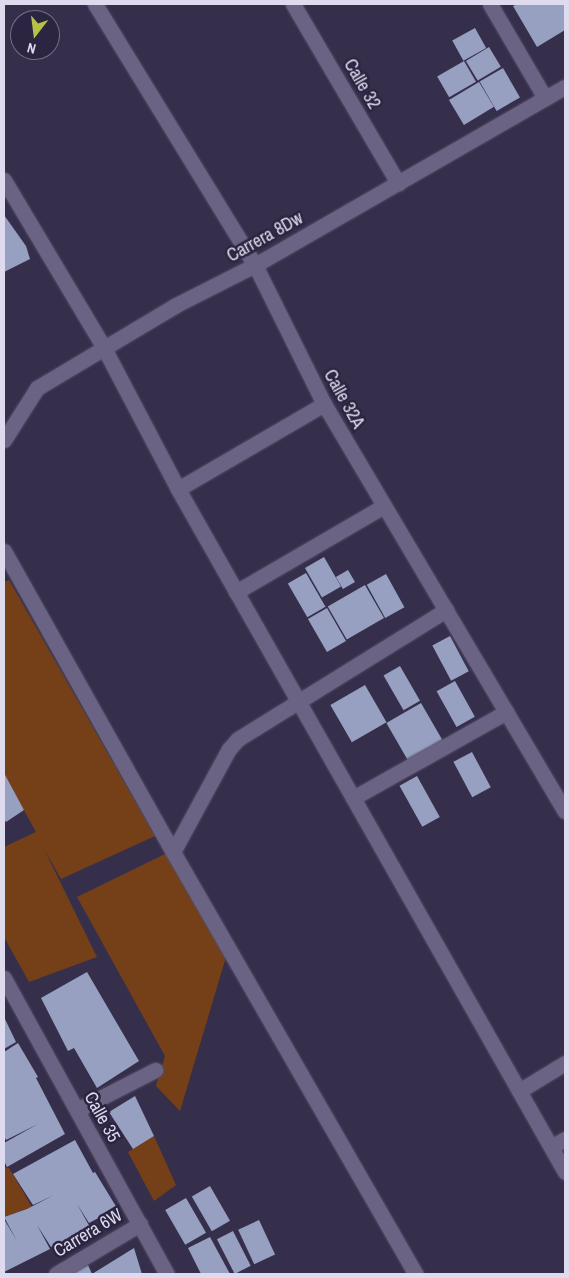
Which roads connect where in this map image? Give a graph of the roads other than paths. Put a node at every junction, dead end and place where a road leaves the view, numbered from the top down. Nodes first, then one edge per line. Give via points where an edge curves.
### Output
1 (95, 4) edge
2 (293, 4) edge
3 (490, 4) edge
4 (565, 87) edge
5 (545, 98) junction
6 (4, 180) edge
7 (398, 183) junction
8 (255, 265) junction
9 (104, 348) junction
10 (324, 404) junction
11 (4, 440) edge
12 (178, 489) junction
13 (384, 506) junction
14 (4, 551) edge
15 (236, 592) junction
16 (446, 610) junction
17 (299, 702) junction
18 (506, 712) junction
19 (353, 798) junction
20 (565, 811) edge
21 (173, 852) junction
22 (4, 978) edge
23 (565, 1064) edge
24 (155, 1070) dead end
25 (519, 1091) junction
26 (77, 1110) junction
27 (565, 1139) edge
28 (551, 1147) junction
29 (565, 1172) edge
30 (140, 1224) junction
31 (56, 1274) edge
32 (167, 1274) edge
33 (416, 1274) edge

1 - 8 street, Calle 32A
2 - 7 street, Calle 32
3 - 5 street
4 - 5 street, Carrera 8Dw
5 - 7 street, Carrera 8Dw
6 - 9 street
7 - 8 street, Carrera 8Dw
8 - 9 street, Carrera 8Dw via 176,305
8 - 10 street, Calle 32A
9 - 11 street, Carrera 8Dw via 37,388
9 - 12 street
10 - 12 street
10 - 13 street, Calle 32A
12 - 15 street
13 - 15 street
13 - 16 street, Calle 32A
14 - 21 street
15 - 17 street
16 - 17 street
16 - 18 street, Calle 32A
17 - 19 street
17 - 21 street via 250,731 229,749
18 - 19 street
18 - 20 street, Calle 32A
19 - 25 street
21 - 33 street
22 - 26 street, Calle 35
23 - 25 street
24 - 26 street
25 - 28 street
26 - 30 street, Calle 35
27 - 28 street
28 - 29 street
30 - 31 street, Carrera 6W
30 - 32 street, Calle 35

